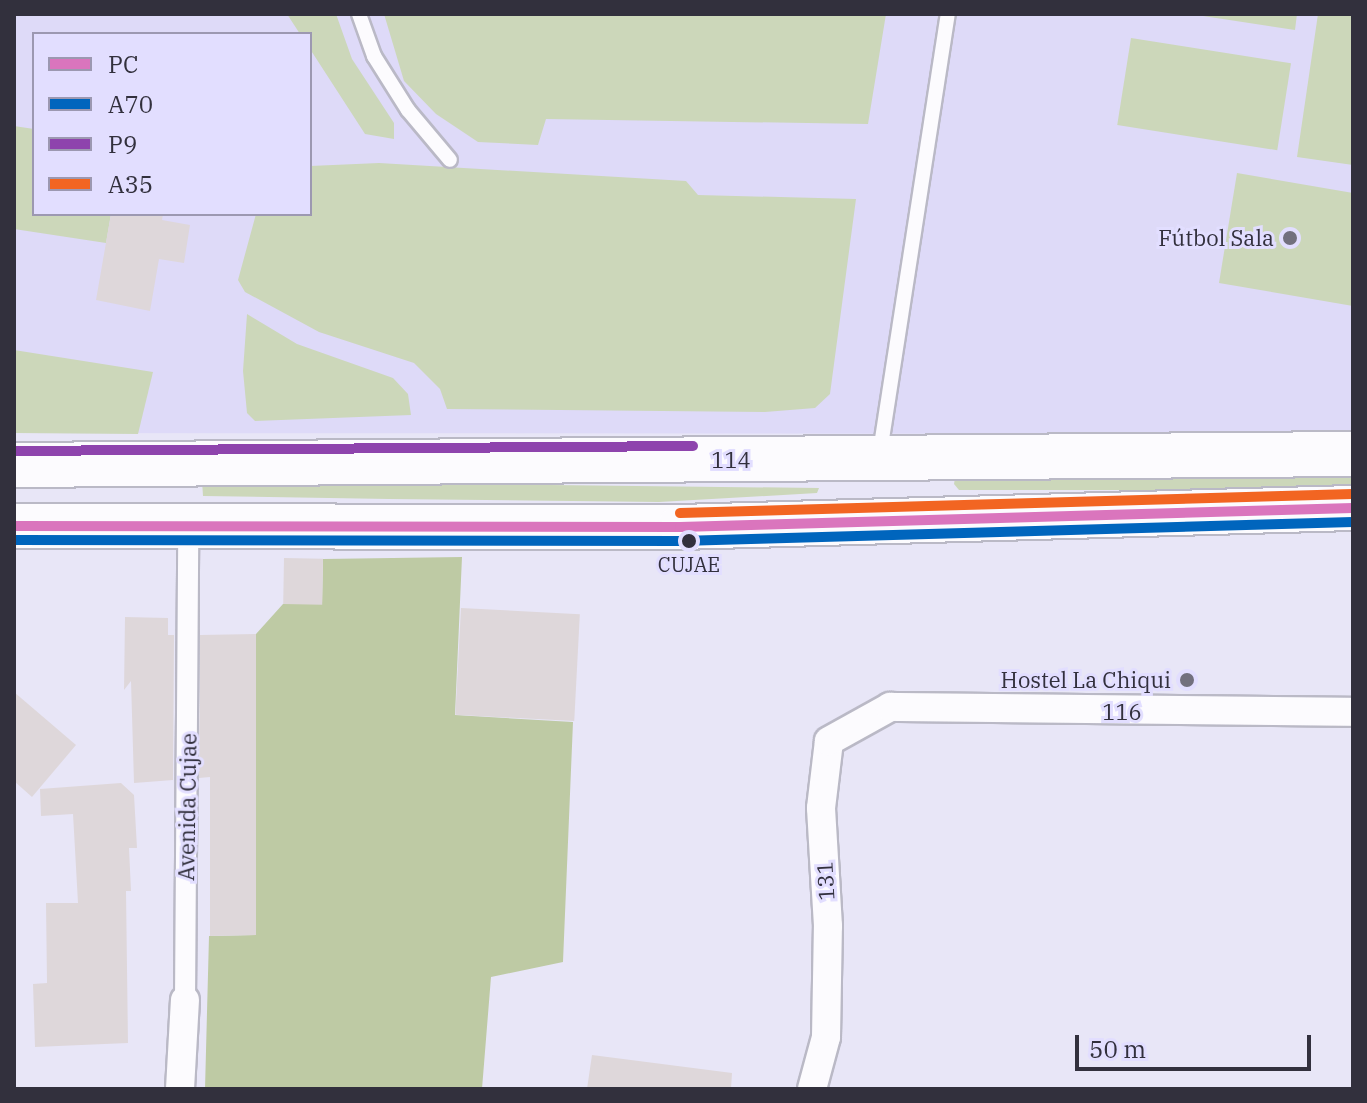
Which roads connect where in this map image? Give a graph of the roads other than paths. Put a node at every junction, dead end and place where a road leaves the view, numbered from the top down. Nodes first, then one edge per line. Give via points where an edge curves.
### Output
1 (359, 14) edge
2 (948, 14) edge
3 (450, 160) dead end
4 (1353, 454) edge
5 (878, 460) junction
6 (14, 465) edge
7 (1353, 508) edge
8 (869, 522) junction
9 (14, 526) edge
10 (188, 526) junction
11 (890, 707) joint
12 (1353, 712) edge
13 (185, 1000) joint
14 (180, 1089) edge
15 (812, 1089) edge

1 - 3 lane via 374,56 408,110
2 - 5 lane
4 - 5 highway, 114
5 - 6 highway, 114
5 - 8 highway
7 - 8 highway
8 - 10 highway
9 - 10 highway
10 - 13 street, Avenida Cujae
11 - 12 street, 116
11 - 15 street, 131 via 829,741 821,808 828,926 826,1037
13 - 14 street, Avenida Cujae

